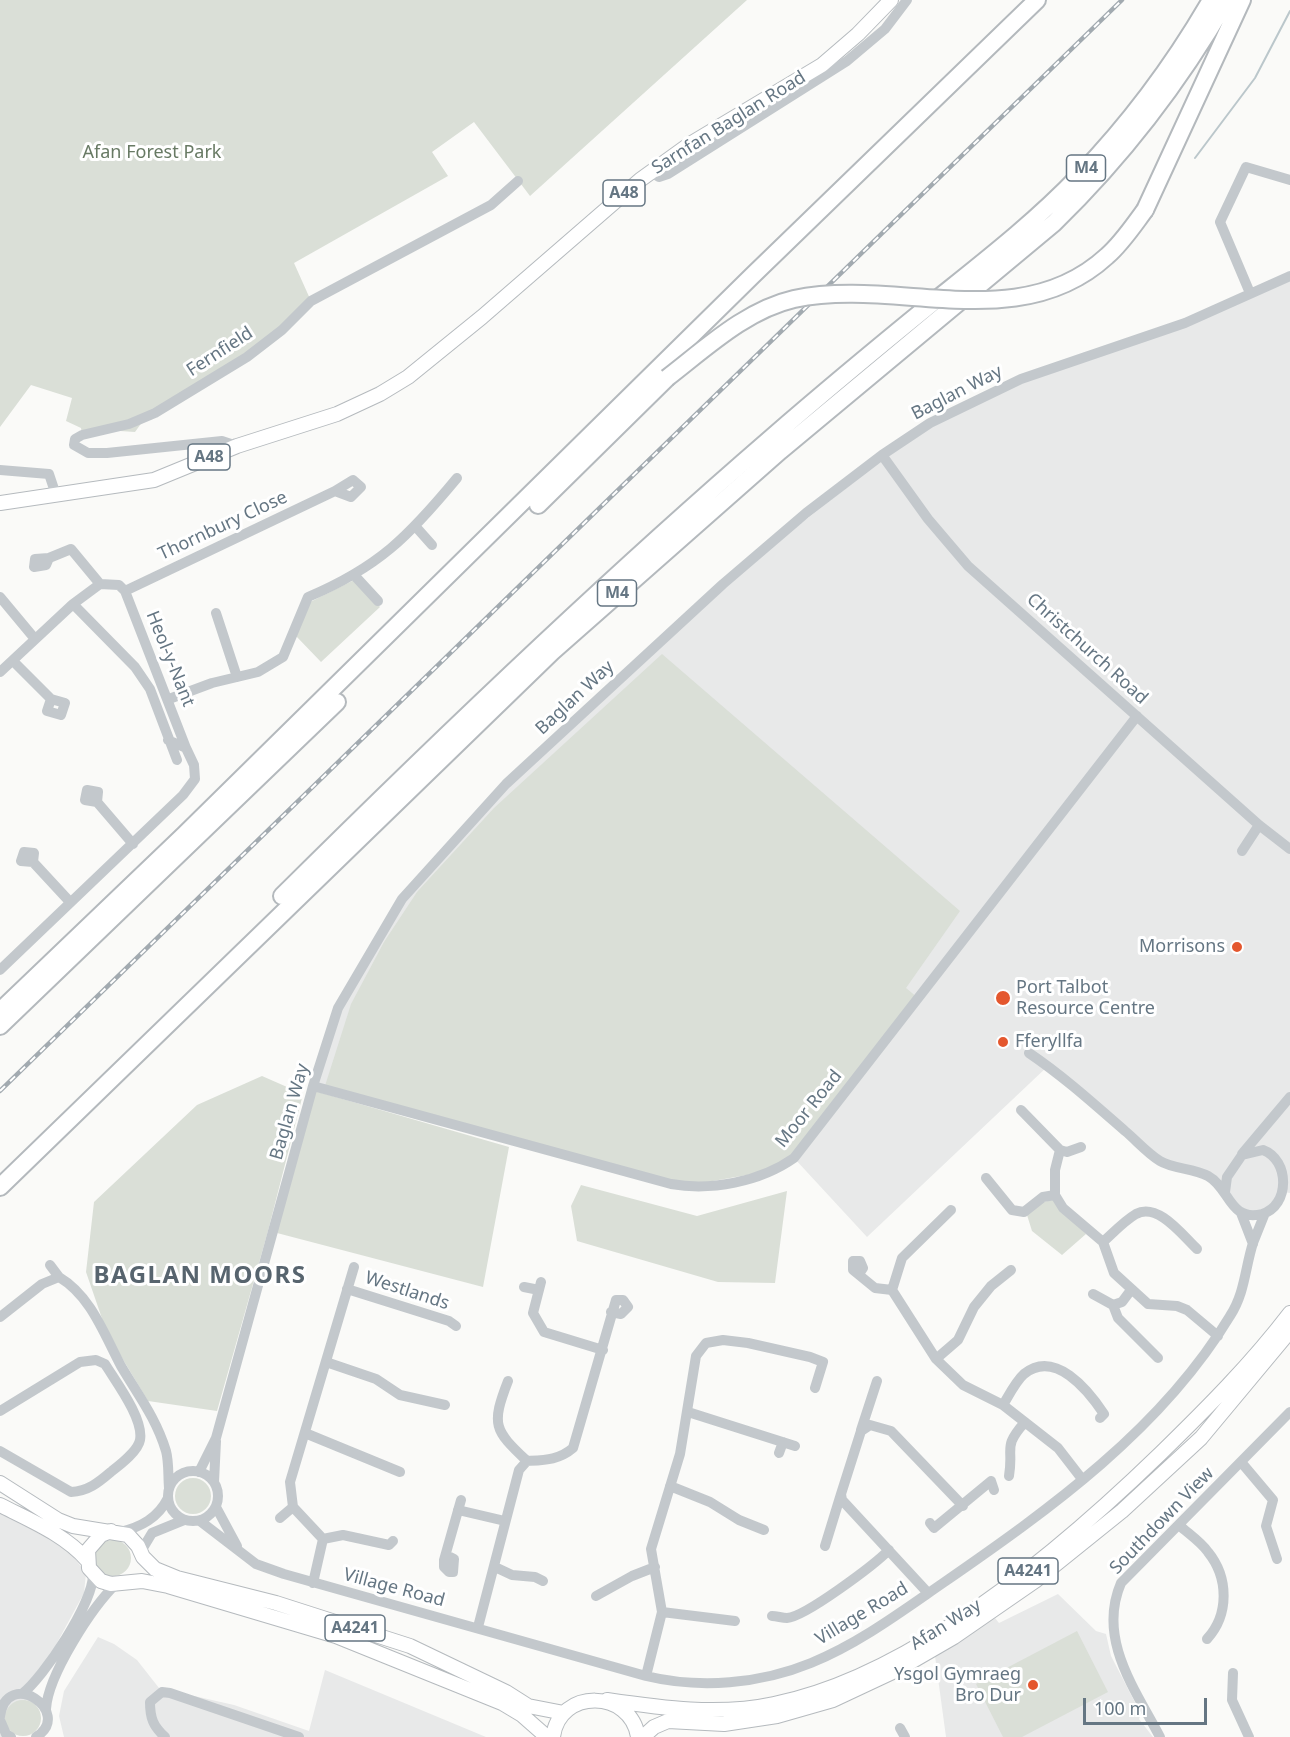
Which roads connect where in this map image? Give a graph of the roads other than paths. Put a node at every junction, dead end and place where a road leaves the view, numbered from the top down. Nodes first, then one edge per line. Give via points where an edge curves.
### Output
1 (891, 0) edge
2 (907, 0) edge
3 (1037, 0) edge
4 (1211, 0) edge
5 (1227, 0) edge
6 (1242, 0) edge
7 (651, 172) junction
8 (518, 180) dead end
9 (1290, 180) edge
10 (1290, 276) edge
11 (1251, 293) junction
12 (237, 446) junction
13 (882, 455) junction
14 (0, 470) edge
15 (457, 478) dead end
16 (336, 491) dead end
17 (56, 495) junction
18 (0, 503) edge
19 (416, 527) junction
20 (432, 545) dead end
21 (49, 558) dead end
22 (354, 575) junction
23 (100, 584) junction
24 (122, 588) junction
25 (0, 597) edge
26 (378, 601) dead end
27 (74, 604) junction
28 (216, 613) dead end
29 (35, 639) junction
30 (13, 661) junction
31 (0, 672) edge
32 (237, 677) junction
33 (51, 699) dead end
34 (169, 699) junction
35 (1137, 716) junction
36 (168, 740) junction
37 (186, 748) junction
38 (177, 760) dead end
39 (97, 802) dead end
40 (1259, 825) junction
41 (133, 844) junction
42 (1289, 845) edge
43 (1242, 851) dead end
44 (33, 862) dead end
45 (70, 902) junction
46 (1, 968) edge
47 (0, 1011) edge
48 (0, 1026) edge
49 (1029, 1053) dead end
50 (314, 1086) junction
51 (1290, 1097) edge
52 (1021, 1110) dead end
53 (1267, 1128) junction
54 (1082, 1147) dead end
55 (1060, 1150) junction
56 (1269, 1152) junction
57 (1242, 1155) junction
58 (1285, 1166) edge
59 (1231, 1170) junction
60 (0, 1173) edge
61 (1207, 1175) junction
62 (986, 1178) dead end
63 (0, 1186) edge
64 (1226, 1192) junction
65 (1287, 1192) edge
66 (1055, 1195) junction
67 (951, 1210) dead end
68 (1241, 1213) junction
69 (1265, 1213) junction
70 (1103, 1242) junction
71 (1253, 1244) junction
72 (1197, 1250) dead end
73 (50, 1265) dead end
74 (354, 1267) dead end
75 (1011, 1270) dead end
76 (859, 1274) dead end
77 (59, 1277) junction
78 (525, 1287) dead end
79 (347, 1289) junction
80 (892, 1290) junction
81 (1131, 1290) junction
82 (1093, 1294) dead end
83 (1113, 1305) junction
84 (610, 1312) dead end
85 (1290, 1313) edge
86 (0, 1317) edge
87 (456, 1326) dead end
88 (1290, 1331) edge
89 (1218, 1336) junction
90 (603, 1350) junction
91 (1158, 1358) dead end
92 (936, 1359) junction
93 (326, 1362) junction
94 (877, 1381) dead end
95 (510, 1386) dead end
96 (815, 1389) dead end
97 (445, 1405) dead end
98 (1003, 1405) junction
99 (0, 1411) edge
100 (688, 1412) junction
101 (1290, 1412) edge
102 (1100, 1418) dead end
103 (1025, 1422) junction
104 (861, 1431) junction
105 (305, 1433) junction
106 (216, 1438) junction
107 (783, 1442) junction
108 (795, 1446) dead end
109 (0, 1451) edge
110 (166, 1453) junction
111 (778, 1453) dead end
112 (527, 1461) junction
113 (1241, 1462) junction
114 (199, 1472) junction
115 (400, 1472) dead end
116 (184, 1473) junction
117 (1009, 1476) dead end
118 (1082, 1479) junction
119 (214, 1482) junction
120 (0, 1483) edge
121 (670, 1486) junction
122 (994, 1490) dead end
123 (169, 1493) junction
124 (841, 1494) junction
125 (0, 1505) edge
126 (963, 1506) junction
127 (216, 1507) junction
128 (293, 1507) junction
129 (280, 1518) dead end
130 (184, 1520) junction
131 (200, 1521) junction
132 (505, 1521) junction
133 (930, 1523) dead end
134 (1180, 1526) junction
135 (764, 1530) dead end
136 (116, 1532) junction
137 (323, 1539) junction
138 (393, 1541) dead end
139 (825, 1546) dead end
140 (889, 1550) junction
141 (240, 1551) junction
142 (141, 1553) junction
143 (1277, 1559) dead end
144 (87, 1560) junction
145 (444, 1560) dead end
146 (495, 1567) junction
147 (655, 1567) junction
148 (93, 1575) junction
149 (603, 1579) dead end
150 (543, 1581) dead end
151 (314, 1583) junction
152 (117, 1584) junction
153 (607, 1590) junction
154 (928, 1593) junction
155 (596, 1596) dead end
156 (662, 1612) junction
157 (772, 1616) dead end
158 (735, 1621) dead end
159 (478, 1627) junction
160 (1207, 1639) dead end
161 (1233, 1673) dead end
162 (646, 1676) junction
163 (17, 1695) junction
164 (0, 1700) edge
165 (607, 1700) junction
166 (46, 1713) junction
167 (564, 1713) junction
168 (0, 1724) edge
169 (11, 1737) edge
170 (36, 1737) edge
171 (51, 1737) edge
172 (165, 1737) edge
173 (299, 1737) edge
174 (547, 1737) edge
175 (554, 1737) edge
176 (638, 1737) edge
177 (643, 1737) edge
178 (1160, 1737) edge
179 (1249, 1737) edge

1 - 7 main road, Sarnfan Baglan Road / A48 via 822,65 690,144
2 - 7 street via 885,29 847,61 668,174 659,177
3 - 47 highway
4 - 60 highway, M4 via 1144,101 1078,177 1005,244 770,439 552,634
5 - 63 highway, M4 via 1155,111 1090,188 1054,223 789,443 552,652
6 - 48 highway, bridge via 1145,210 1107,257 1063,284 1034,294 964,301 826,294 792,300 756,314 727,332 668,378
7 - 12 main road, Sarnfan Baglan Road / A48 via 408,377 337,414
8 - 12 street, Fernfield via 491,205 311,301 282,330 226,371 155,412 129,424 82,435 74,445 88,453 222,441
9 - 11 street via 1246,167 1220,222
10 - 11 street, Baglan Way
11 - 13 street, Baglan Way via 1185,323 1021,379 930,423
12 - 17 main road, A48 via 154,480
13 - 35 street, Christchurch Road via 968,566
13 - 50 street, Baglan Way via 806,513 705,600 506,784 402,899 338,1008
14 - 17 street via 48,474
15 - 19 street
16 - 24 street, Thornbury Close
17 - 18 main road, A48
19 - 20 street
19 - 22 street via 376,562
21 - 23 street via 71,549
22 - 26 street
22 - 32 street via 308,597 283,657 258,672
23 - 24 street
23 - 27 street
24 - 34 street, Heol-y-Nant
25 - 29 street
27 - 29 street
27 - 36 street, Heol-y-Nant via 135,667 150,689
28 - 32 street via 227,626
29 - 30 street
30 - 31 street
30 - 33 street
32 - 34 street
34 - 37 street, Heol-y-Nant
35 - 40 street, Christchurch Road
35 - 50 street, Moor Road via 794,1158 775,1170 716,1185 671,1184
36 - 37 street
36 - 38 street, Heol-y-Nant
37 - 41 street, Heol-y-Nant via 195,779
39 - 41 street
40 - 42 street, Christchurch Road
40 - 43 street
41 - 45 street, Heol-y-Nant
44 - 45 street
45 - 46 street, Heol-y-Nant
49 - 61 street via 1160,1161
50 - 106 street, Baglan Way
51 - 53 street
52 - 55 street
53 - 56 street via 1264,1145
53 - 57 street
54 - 55 street
55 - 66 street
56 - 57 street via 1257,1150
56 - 58 street
57 - 59 street
58 - 65 street
59 - 61 street
59 - 64 street
61 - 64 street
62 - 66 street via 1012,1210 1024,1212 1042,1197
64 - 68 street via 1232,1207
65 - 69 street
66 - 70 street via 1063,1208
67 - 80 street via 902,1258
68 - 69 street
68 - 71 street
69 - 71 street, Village Road
70 - 72 street via 1137,1213 1153,1212
70 - 81 street via 1114,1273
71 - 89 street, Village Road via 1243,1290
73 - 77 street
74 - 79 street, Westlands
75 - 92 street via 991,1286 974,1307 958,1340
76 - 80 street via 875,1288
77 - 86 street via 42,1284
77 - 110 street via 75,1287 106,1332 149,1408
78 - 90 street via 540,1286 533,1313 544,1332
79 - 87 street, Westlands
79 - 93 street, Westlands
80 - 92 street
81 - 83 street via 1122,1302
81 - 89 street via 1148,1304 1187,1310
82 - 83 street
83 - 91 street via 1118,1318
84 - 90 street
85 - 165 main road, Afan Way / A4241 via 1240,1375 1112,1500 1000,1592 891,1660 814,1694 773,1705 695,1710
88 - 177 main road, Afan Way / A4241 via 1201,1438 1122,1511 1035,1581 954,1637 833,1700 777,1716 724,1724 668,1721 654,1726
89 - 118 street, Village Road via 1137,1432
90 - 112 street via 573,1448 553,1460
92 - 98 street via 963,1384
93 - 97 street via 376,1378 400,1395
93 - 105 street, Westlands
94 - 104 street
95 - 112 street via 497,1418 498,1430
96 - 100 street via 823,1362 801,1349 723,1340 706,1343 696,1356
98 - 102 street via 1023,1375 1035,1367 1052,1365 1061,1368 1095,1400 1104,1414
98 - 103 street
99 - 109 street via 80,1362 96,1360 105,1364 140,1424 140,1440 116,1468 92,1488 81,1491 71,1491
100 - 107 street
100 - 121 street
101 - 113 street, Southdown View
103 - 117 street via 1011,1437
103 - 118 street via 1058,1448
104 - 124 street
104 - 126 street via 870,1425 891,1431
105 - 115 street
105 - 128 street, Westlands via 290,1482
106 - 114 street, Baglan Way
106 - 119 street, Baglan Way
107 - 108 street
107 - 111 street
110 - 116 street
110 - 123 street
112 - 132 street via 519,1470
113 - 134 street, Southdown View
113 - 143 street via 1273,1500 1266,1526
114 - 116 street
114 - 119 street
116 - 123 street
118 - 154 street, Village Road via 1024,1527
119 - 127 street via 218,1494
120 - 136 main road via 58,1520
121 - 135 street
121 - 147 street via 651,1549
122 - 126 street via 992,1481
123 - 130 street via 173,1511
123 - 136 street via 154,1517 134,1529
124 - 139 street
124 - 140 street via 849,1508
125 - 144 main road via 74,1545
126 - 133 street via 934,1528
127 - 131 street
127 - 141 street, Village Road
128 - 129 street
128 - 137 street
130 - 131 street
130 - 142 street via 152,1533
131 - 141 street, Village Road
132 - 145 street via 459,1505
132 - 146 street
134 - 160 street via 1209,1552 1224,1583 1222,1615
134 - 178 street, Southdown View via 1121,1583 1112,1617 1118,1654
136 - 142 main road, A4241 via 134,1540
136 - 144 main road via 93,1541
137 - 138 street via 343,1535 389,1545
137 - 151 street
140 - 154 street
140 - 157 street via 867,1571 819,1601 788,1618
141 - 151 street, Village Road via 256,1564
142 - 167 main road, A4241 via 155,1569 177,1578 276,1603 410,1646 528,1706
144 - 148 main road
146 - 150 street
146 - 159 street
147 - 153 street
147 - 156 street
148 - 152 main road, A4241 via 105,1583
148 - 163 street via 90,1594 42,1676
149 - 153 street
151 - 159 street, Village Road
152 - 166 street via 91,1614 52,1682
152 - 174 main road, A4241 via 142,1581 168,1586 336,1636 502,1703 522,1714
153 - 155 street
154 - 162 street, Village Road via 810,1664 737,1682 666,1681
156 - 158 street
156 - 162 street
159 - 162 street, Village Road
161 - 179 street via 1232,1700
163 - 164 street
163 - 166 street via 36,1697
163 - 168 street via 6,1701
165 - 167 main road, A4241 via 583,1701
165 - 176 main road via 627,1713
166 - 170 street via 45,1726
166 - 171 street
167 - 175 main road
168 - 169 street
172 - 173 street via 154,1728 150,1715 150,1702 162,1692

